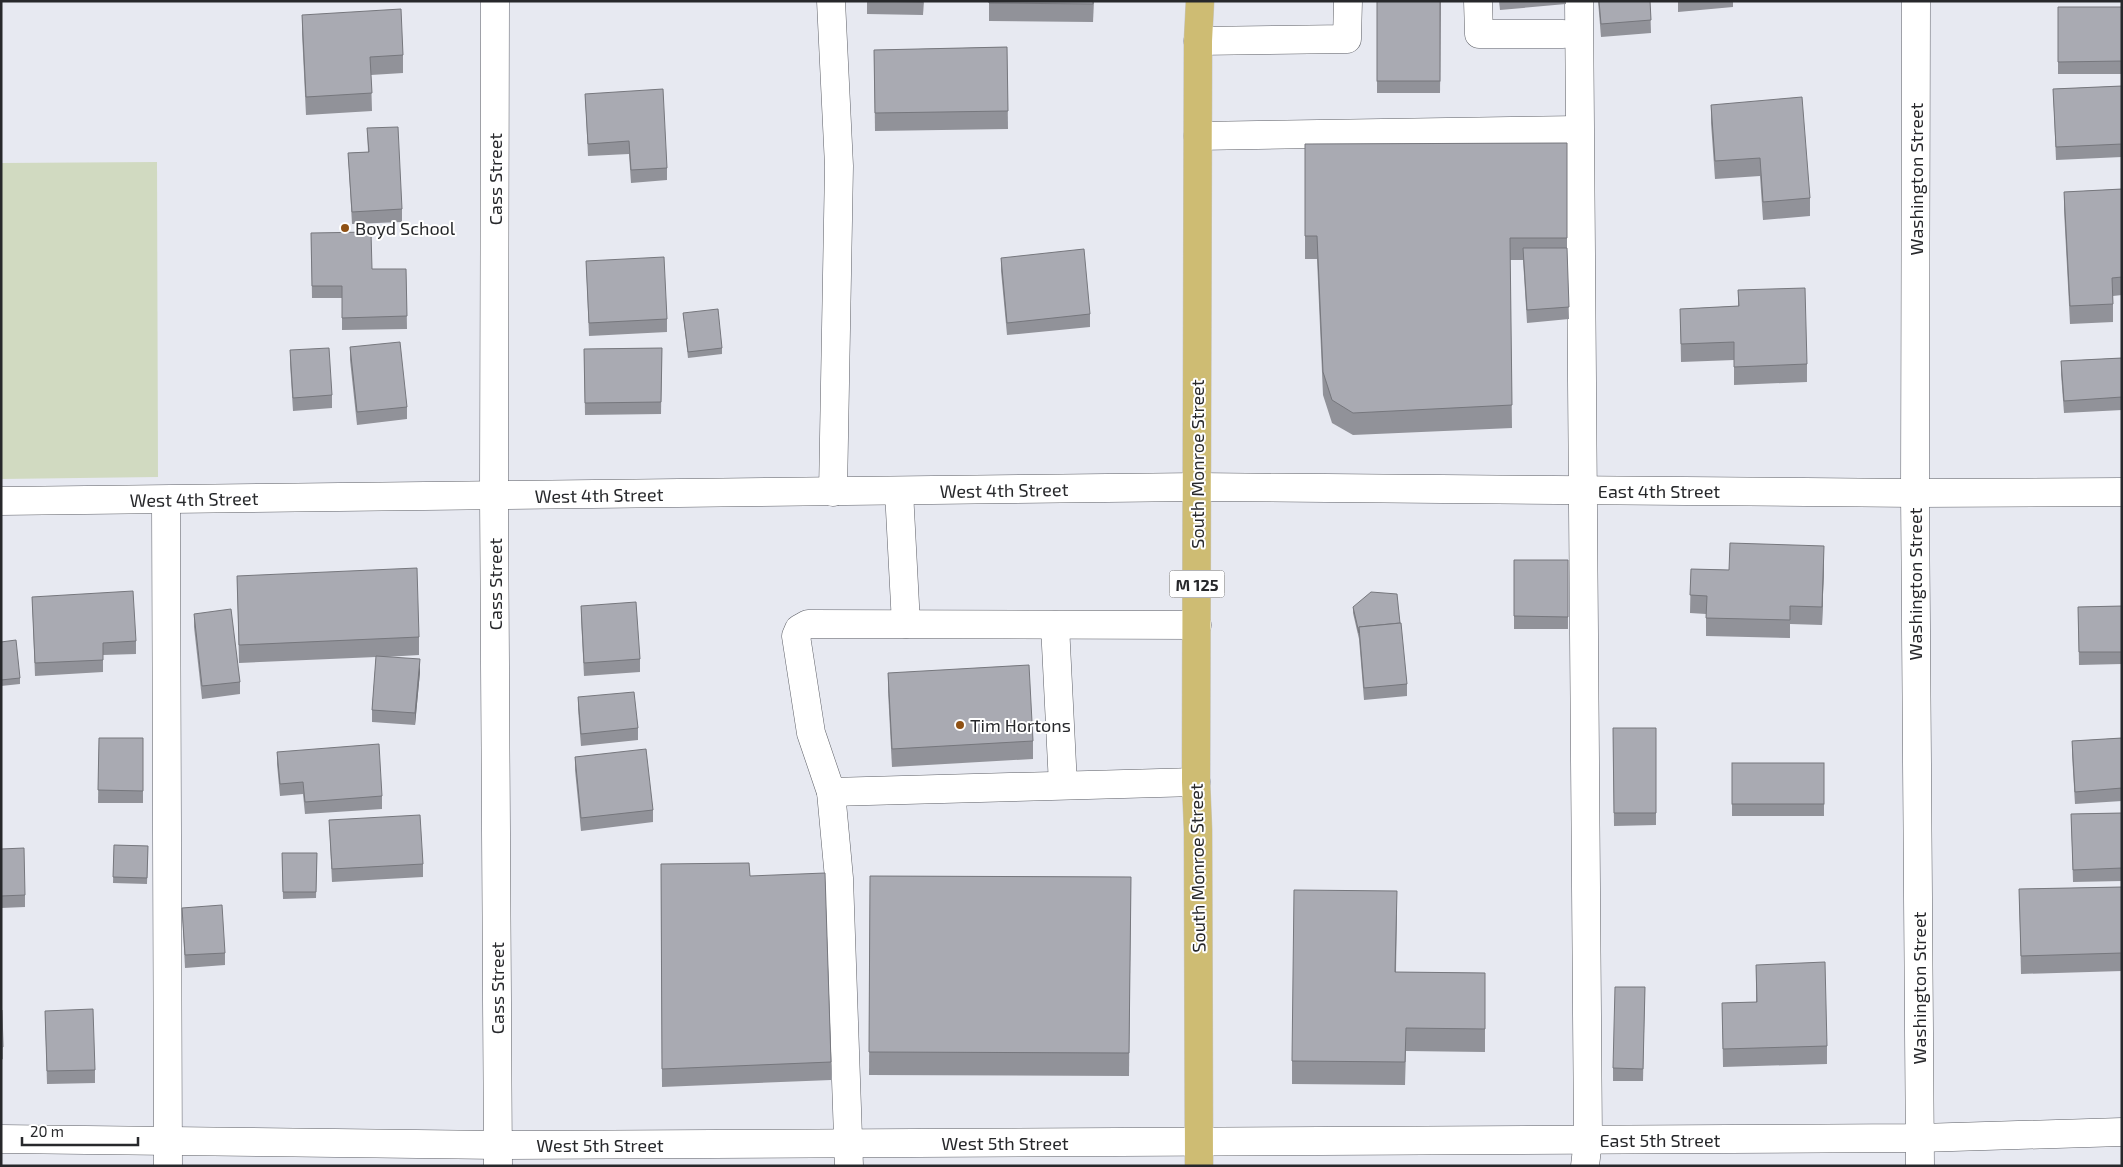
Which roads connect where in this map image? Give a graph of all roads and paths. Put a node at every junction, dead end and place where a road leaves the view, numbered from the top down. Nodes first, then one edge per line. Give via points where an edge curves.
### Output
1 (495, 1) edge
2 (831, 1) edge
3 (1200, 1) edge
4 (1348, 1) edge
5 (1478, 1) edge
6 (1579, 1) edge
7 (1916, 1) edge
8 (1563, 34) dead end
9 (1198, 41) junction
10 (1579, 130) junction
11 (1198, 136) junction
12 (1197, 487) junction
13 (1584, 490) junction
14 (899, 491) junction
15 (833, 492) junction
16 (2122, 492) edge
17 (1915, 493) junction
18 (494, 496) junction
19 (166, 500) junction
20 (1, 501) edge
21 (906, 624) junction
22 (1055, 625) junction
23 (1197, 625) junction
24 (1196, 782) junction
25 (1063, 785) junction
26 (831, 792) junction
27 (2122, 1132) edge
28 (1920, 1138) junction
29 (1, 1139) edge
30 (168, 1153) edge
31 (1586, 1153) edge
32 (1199, 1154) edge
33 (849, 1155) edge
34 (498, 1156) edge
35 (1920, 1166) edge

1 - 18 street, Cass Street
2 - 15 street via 839,166
3 - 9 main road, South Monroe Street / M 125
4 - 9 street via 1348,39
5 - 8 street via 1479,34
6 - 10 street
7 - 17 street, Washington Street
9 - 11 main road, South Monroe Street / M 125
10 - 11 street
10 - 13 street
11 - 12 main road, South Monroe Street / M 125
12 - 13 street, East 4th Street
12 - 14 street, West 4th Street
12 - 23 main road, South Monroe Street / M 125
13 - 17 street, East 4th Street
13 - 31 street
14 - 15 street, West 4th Street
14 - 21 street
15 - 18 street, West 4th Street
16 - 17 street, East 4th Street
17 - 28 street, Washington Street
18 - 19 street, West 4th Street
18 - 34 street, Cass Street
19 - 20 street, West 4th Street
19 - 30 street
21 - 22 street
21 - 26 street via 808,624 799,629 796,636 811,733
22 - 23 street
22 - 25 street
23 - 24 main road, South Monroe Street / M 125
24 - 25 street
24 - 32 main road, South Monroe Street / M 125
25 - 26 street
26 - 33 street via 839,878
27 - 28 street, East 5th Street
28 - 31 street, East 5th Street
28 - 35 street, Washington Street
29 - 30 street, West 5th Street
30 - 34 street, West 5th Street
31 - 32 street, East 5th Street
32 - 33 street, West 5th Street
33 - 34 street, West 5th Street

